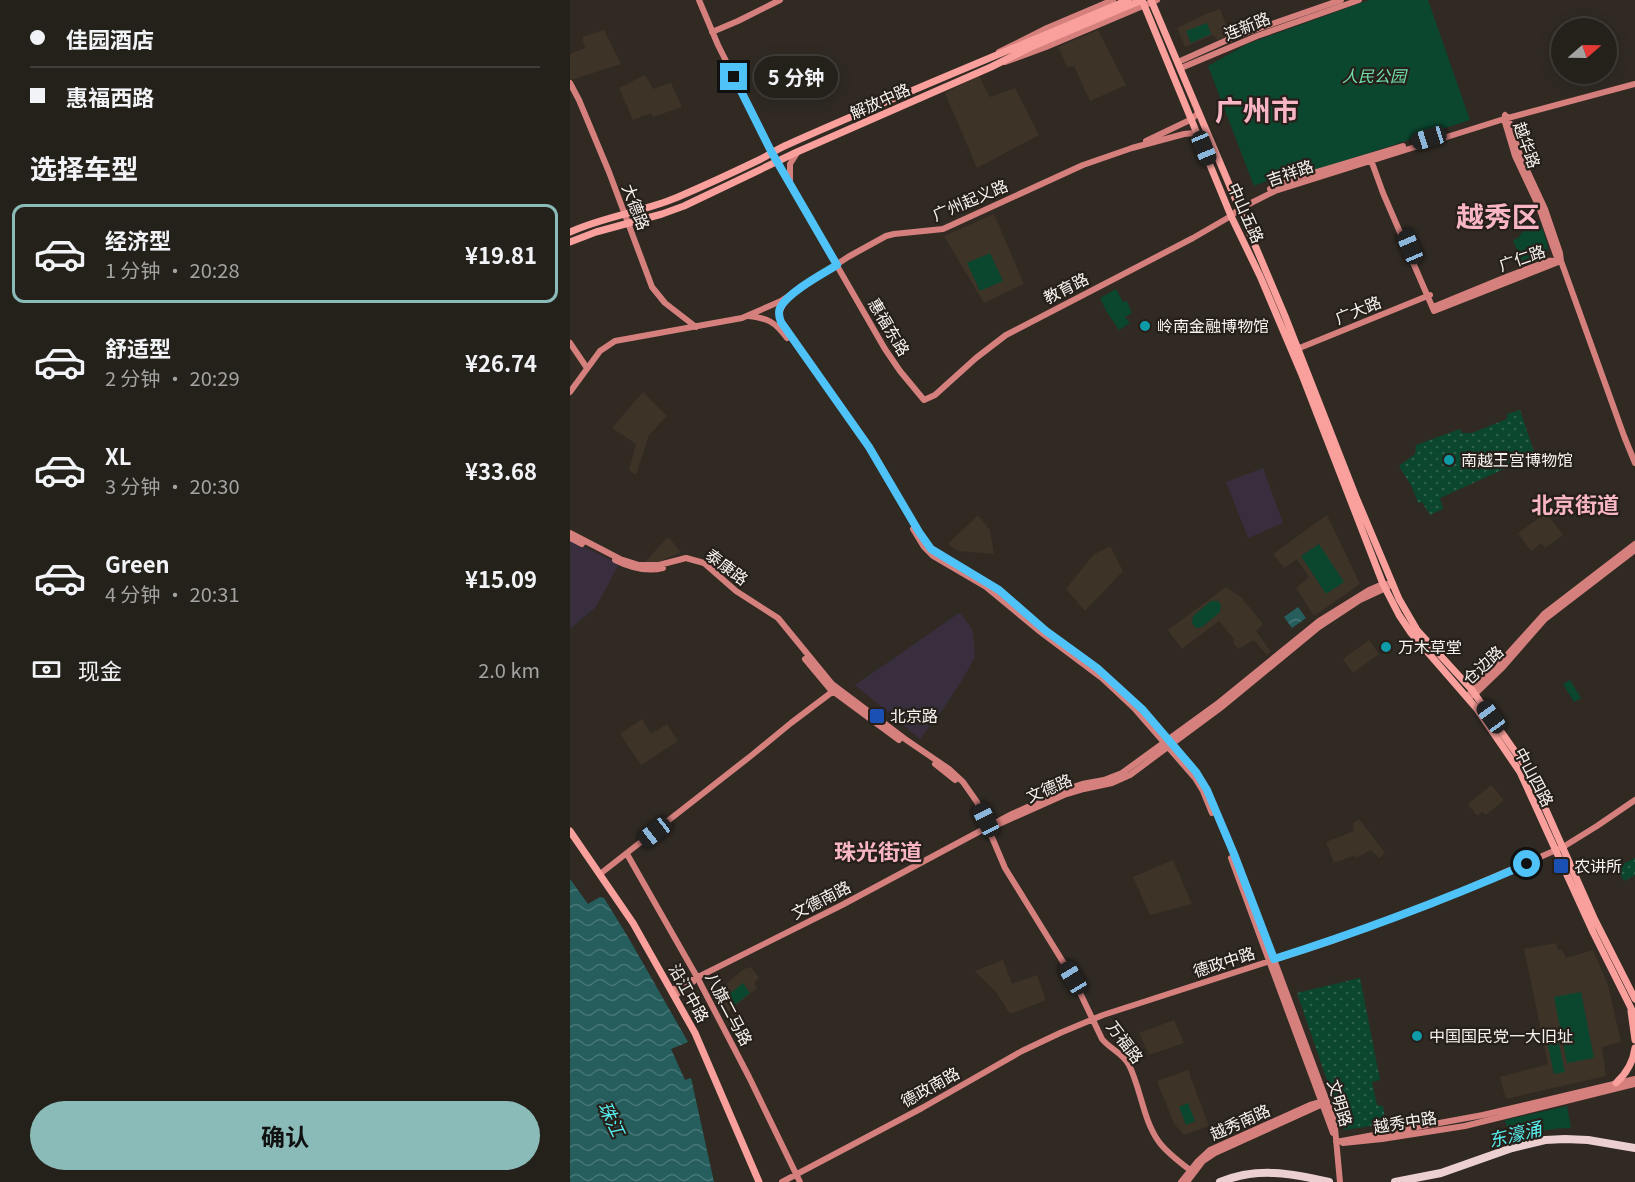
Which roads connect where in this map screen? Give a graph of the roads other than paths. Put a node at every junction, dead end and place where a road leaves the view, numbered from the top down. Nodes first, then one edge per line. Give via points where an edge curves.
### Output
1 (699, 0) edge
2 (780, 0) edge
3 (1113, 0) edge
4 (1128, 0) edge
5 (1341, 0) edge
6 (1359, 0) edge
7 (1153, 1) edge
8 (1143, 2) edge
9 (1072, 27) junction
10 (712, 32) junction
11 (987, 58) junction
12 (1180, 65) junction
13 (990, 67) junction
14 (1635, 82) edge
15 (570, 83) edge
16 (1199, 112) junction
17 (1506, 117) junction
18 (1192, 119) junction
19 (1199, 135) junction
20 (1132, 148) junction
21 (797, 152) junction
22 (772, 153) junction
23 (1372, 159) junction
24 (778, 162) junction
25 (790, 183) junction
26 (1238, 208) junction
27 (625, 214) junction
28 (1231, 216) junction
29 (628, 223) junction
30 (570, 231) edge
31 (570, 242) edge
32 (1561, 261) junction
33 (837, 265) junction
34 (794, 293) junction
35 (1429, 296) junction
36 (748, 315) junction
37 (696, 327) junction
38 (570, 343) edge
39 (1298, 349) junction
40 (587, 368) junction
41 (570, 392) edge
42 (924, 400) joint
43 (1329, 436) junction
44 (1635, 462) edge
45 (570, 533) edge
46 (570, 538) edge
47 (1635, 544) edge
48 (1635, 550) edge
49 (1393, 584) junction
50 (988, 585) junction
51 (1384, 587) junction
52 (835, 690) junction
53 (1471, 694) junction
54 (1168, 743) junction
55 (1635, 800) edge
56 (987, 827) junction
57 (570, 831) edge
58 (570, 837) edge
59 (1563, 847) junction
60 (1555, 851) junction
61 (627, 854) junction
62 (600, 874) junction
63 (1272, 960) junction
64 (697, 977) junction
65 (673, 993) junction
66 (1635, 999) edge
67 (1630, 1006) junction
68 (1635, 1016) edge
69 (1093, 1019) junction
70 (1635, 1040) edge
71 (1635, 1048) edge
72 (1635, 1078) edge
73 (1616, 1083) junction
74 (1635, 1084) edge
75 (1323, 1103) junction
76 (1336, 1142) junction
77 (1635, 1149) edge
78 (1192, 1171) junction
79 (795, 1175) junction
80 (1340, 1180) edge
81 (759, 1182) edge
82 (782, 1182) edge
83 (800, 1182) edge
84 (1181, 1182) edge
85 (1187, 1182) edge
86 (1220, 1182) edge
87 (1328, 1182) edge
88 (1397, 1182) edge

1 - 10 main road, 惠福东路
2 - 10 main road
3 - 11 main road
4 - 9 main road, 解放中路
5 - 12 main road, 连新路 via 1234,37
6 - 12 main road, 连新路
7 - 8 main road
7 - 12 main road, 中山五路
8 - 9 main road, 解放中路
8 - 13 main road via 1046,47
8 - 18 main road, 中山五路
9 - 11 main road, 解放中路
9 - 13 main road, 解放中路
10 - 22 main road, 惠福东路
11 - 22 main road, 解放中路
12 - 16 main road, 中山五路
13 - 21 main road, 解放中路
14 - 17 main road, 吉祥路 via 1559,99
15 - 27 main road, 大德路
16 - 18 main road, 广州起义路
16 - 26 main road, 中山五路
17 - 23 main road, 吉祥路
17 - 32 main road, 越华路 via 1519,164
18 - 19 main road, 中山五路
18 - 20 main road, 广州起义路
19 - 20 main road, 广州起义路 via 1184,134
19 - 28 main road, 中山五路
20 - 33 main road, 广州起义路 via 1070,171 944,229 886,236
21 - 24 main road, 解放中路
21 - 25 main road via 790,165
22 - 24 main road, 惠福东路
22 - 27 main road, 解放中路 via 668,201
23 - 26 main road, 吉祥路 via 1283,188
23 - 35 main road
24 - 25 main road, 惠福东路
24 - 29 main road, 解放中路 via 676,209
25 - 33 main road, 惠福东路
26 - 28 main road, 吉祥路
26 - 39 main road, 中山五路
27 - 29 main road, 大德路
27 - 30 main road, 解放中路
28 - 42 main road, 教育路 via 1006,335
28 - 43 main road, 中山五路
29 - 31 main road, 解放中路
29 - 37 main road, 大德路 via 652,287 665,303
32 - 35 main road, 广仁路 via 1435,308
32 - 44 main road, 越华路
33 - 34 main road, 广州起义路
33 - 42 main road, 惠福东路 via 885,349
34 - 36 main road, 广州起义路
34 - 50 main road via 780,309 781,322 877,460 919,532 931,549
35 - 39 main road, 广大路
36 - 37 main road, 广州起义路
36 - 50 main road via 769,320 787,337 868,454 927,551
37 - 40 main road, 广州起义路 via 615,340
38 - 40 main road
39 - 43 main road, 中山五路
40 - 41 main road, 广州起义路
43 - 49 main road, 中山四路
43 - 51 main road, 中山四路 via 1340,476
45 - 52 main road, 泰康路 via 639,565 686,558 701,562 778,618
46 - 52 main road, 泰康路 via 636,568 654,570 687,562 703,567 777,623 825,684
47 - 53 main road, 仓边路 via 1544,614
48 - 53 main road, 仓边路 via 1545,619 1503,667
49 - 51 main road
49 - 53 main road, 中山四路 via 1417,630
50 - 54 main road, 文明路 via 1038,630 1102,678
51 - 53 main road, 中山四路 via 1411,633
51 - 54 main road, 文德路 via 1360,595 1319,621
52 - 56 main road, 万福路 via 958,782
52 - 61 main road
53 - 59 main road, 中山四路 via 1523,763
53 - 60 main road, 中山四路 via 1520,772
54 - 56 main road, 文德路 via 1130,775 1073,792
54 - 63 main road, 文明路 via 1203,791
55 - 59 main road, 德政中路
56 - 64 main road, 文德南路
56 - 69 main road, 万福路 via 1005,868 1073,978
57 - 62 main road, 沿江中路
58 - 62 main road
59 - 60 main road, 德政中路
59 - 66 main road, 中山四路 via 1596,924
60 - 63 main road, 德政中路 via 1419,909
60 - 67 main road, 中山四路
61 - 62 main road
61 - 64 main road, 八旗二马路
62 - 65 main road, 沿江中路
63 - 69 main road, 德政中路
63 - 75 main road, 文明路
64 - 65 main road, 文德南路
64 - 79 main road, 八旗二马路
65 - 81 main road, 沿江中路 via 695,1033
67 - 68 main road, 中山四路
67 - 70 main road
69 - 78 main road, 万福路 via 1106,1044 1129,1066 1158,1141
69 - 79 main road, 德政南路 via 1022,1051
71 - 73 main road via 1630,1066
72 - 73 main road, 越秀中路
73 - 76 main road, 越秀中路 via 1483,1116
74 - 76 main road, 越秀中路 via 1465,1126
75 - 76 main road, 文明路 via 1334,1123
75 - 78 main road, 越秀南路 via 1210,1150
76 - 80 main road, 文明路
77 - 88 highway via 1588,1140 1545,1140 1441,1173
78 - 84 main road, 越秀南路
78 - 85 main road, 越秀南路
79 - 82 main road, 德政南路
79 - 83 main road, 八旗二马路
86 - 87 highway via 1277,1172

